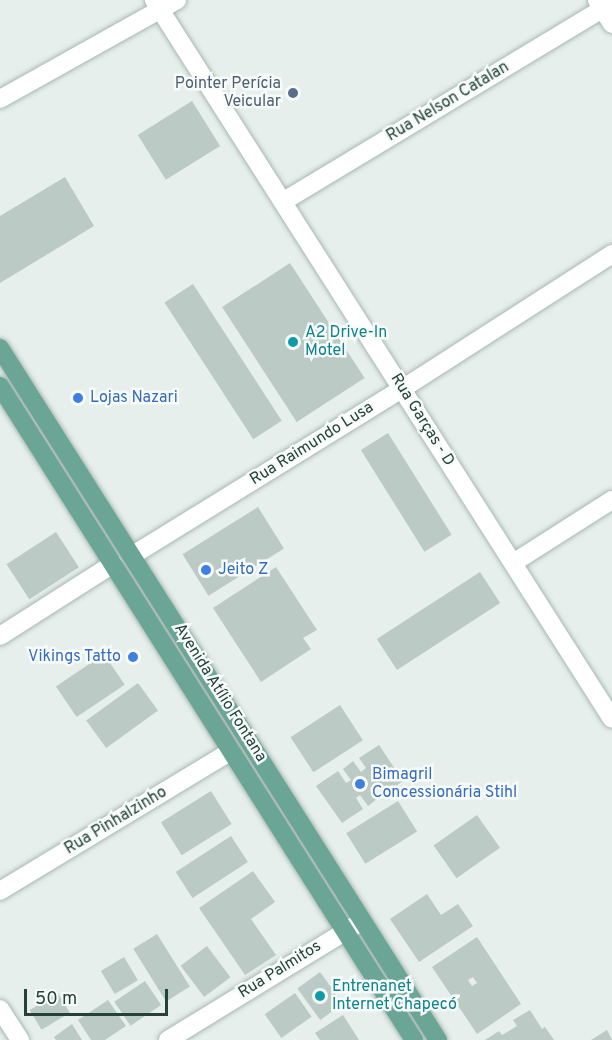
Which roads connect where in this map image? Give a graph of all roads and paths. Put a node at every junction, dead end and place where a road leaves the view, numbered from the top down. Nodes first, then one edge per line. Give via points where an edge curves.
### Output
1 (164, 3) edge
2 (606, 9) edge
3 (0, 99) edge
4 (284, 201) junction
5 (612, 254) edge
6 (0, 348) edge
7 (0, 386) edge
8 (402, 388) junction
9 (612, 500) edge
10 (133, 555) junction
11 (513, 563) junction
12 (113, 564) junction
13 (0, 636) edge
14 (612, 719) edge
15 (231, 751) junction
16 (0, 891) edge
17 (363, 920) junction
18 (345, 931) junction
19 (0, 1008) edge
20 (20, 1040) edge
21 (168, 1040) edge
22 (414, 1040) edge
23 (438, 1040) edge

1 - 3 street
1 - 4 street, Rua Garças - D
2 - 4 street, Rua Nelson Catalan
4 - 8 street, Rua Garças - D
5 - 8 street, Rua Raimundo Lusa
6 - 10 main road, Avenida Atílio Fontana
7 - 12 main road, Avenida Atílio Fontana
8 - 10 street, Rua Raimundo Lusa
8 - 11 street, Rua Garças - D
9 - 11 street
10 - 17 main road, Avenida Atílio Fontana
11 - 14 street, Rua Garças - D
12 - 13 street
12 - 15 main road, Avenida Atílio Fontana
15 - 16 street, Rua Pinhalzinho
15 - 18 main road, Avenida Atílio Fontana
17 - 18 street, Rua Palmitos
17 - 23 main road, Avenida Atílio Fontana
18 - 21 street, Rua Palmitos
18 - 22 main road, Avenida Atílio Fontana
19 - 20 street

